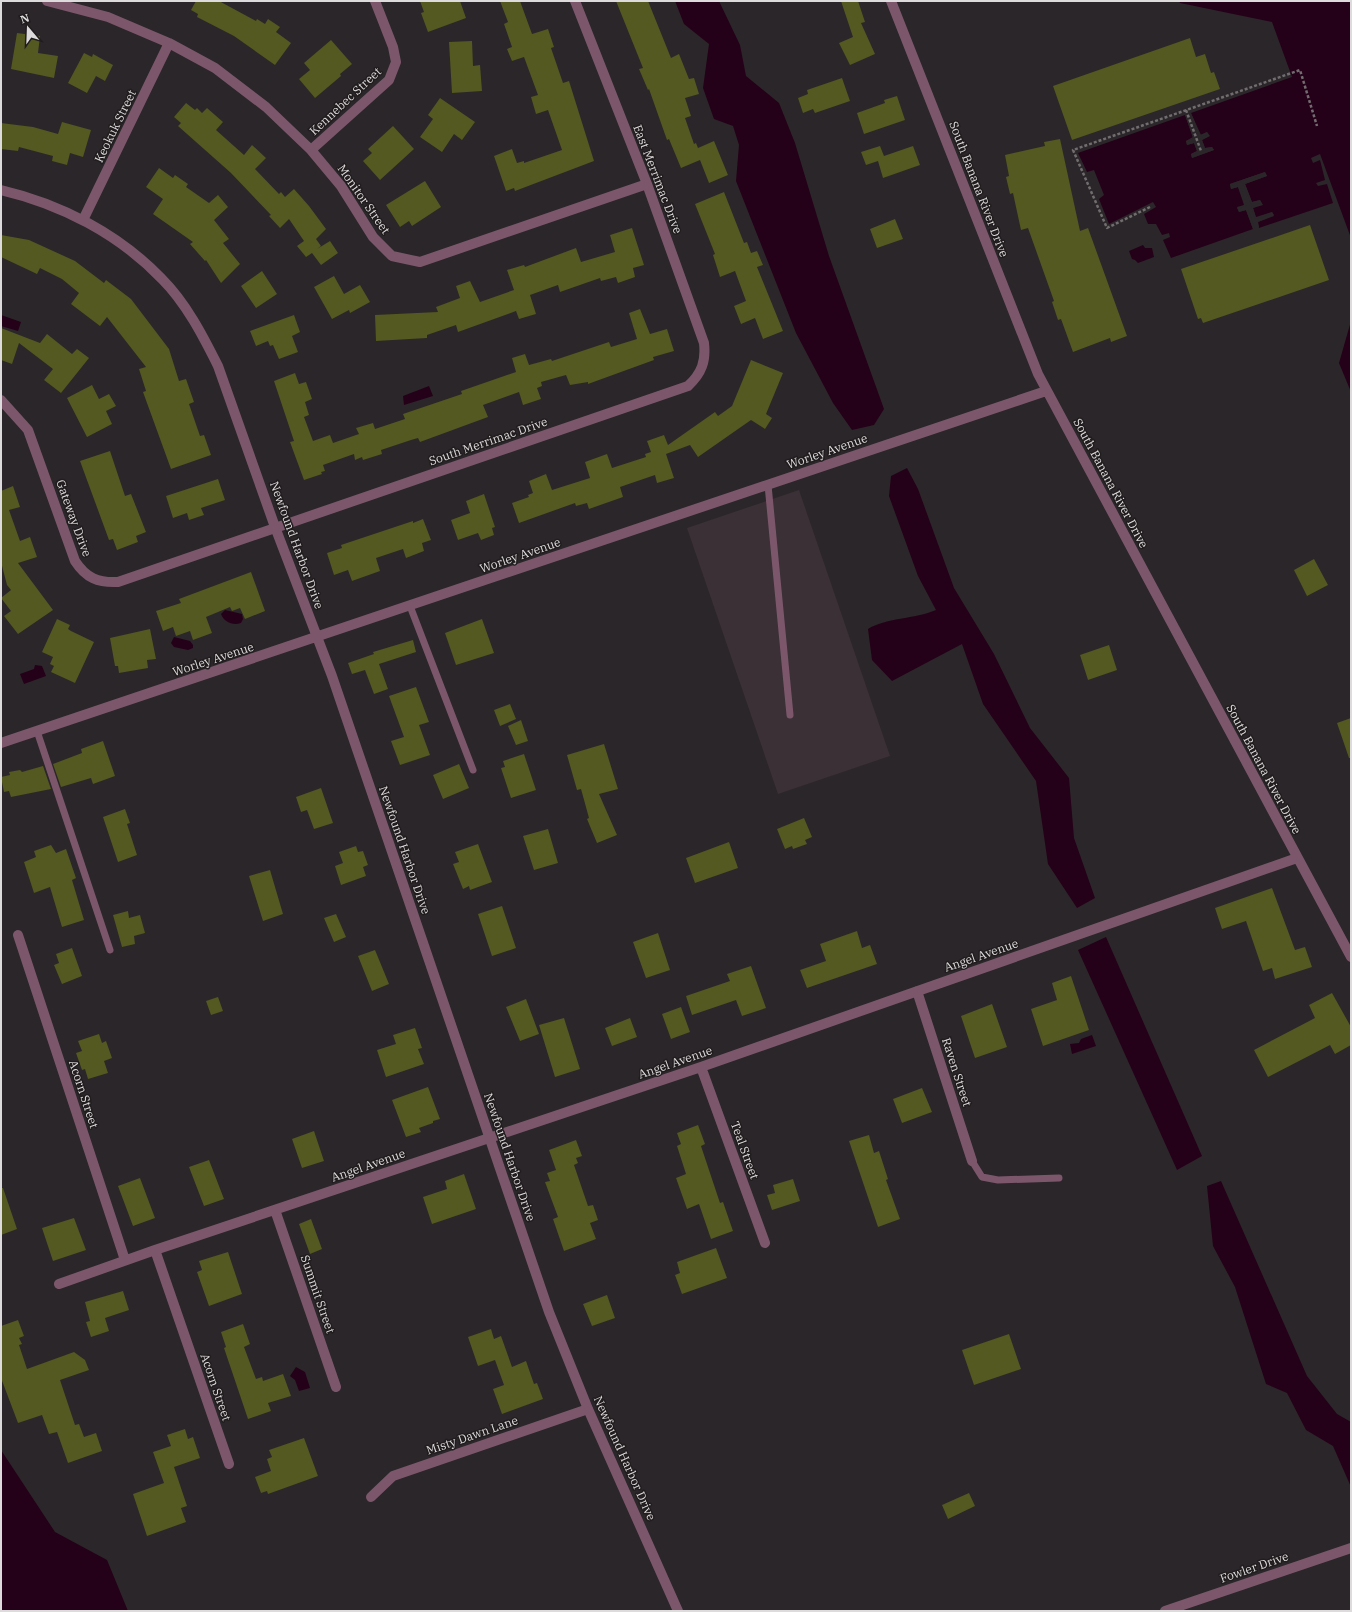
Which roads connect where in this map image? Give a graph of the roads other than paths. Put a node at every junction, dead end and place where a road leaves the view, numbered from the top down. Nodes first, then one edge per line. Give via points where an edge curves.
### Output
1 (47, 1) edge
2 (375, 1) edge
3 (575, 1) edge
4 (891, 1) edge
5 (169, 44) junction
6 (311, 150) junction
7 (647, 184) junction
8 (1, 190) edge
9 (83, 220) junction
10 (701, 369) joint
11 (1046, 391) junction
12 (1, 400) edge
13 (768, 485) junction
14 (275, 527) junction
15 (410, 606) junction
16 (318, 637) junction
17 (790, 715) dead end
18 (37, 731) junction
19 (1, 743) edge
20 (473, 770) dead end
21 (1297, 858) junction
22 (18, 935) dead end
23 (110, 950) dead end
24 (1351, 957) edge
25 (917, 991) junction
26 (701, 1067) junction
27 (489, 1138) junction
28 (972, 1161) joint
29 (1059, 1178) dead end
30 (275, 1210) junction
31 (765, 1243) dead end
32 (155, 1250) junction
33 (126, 1260) junction
34 (59, 1284) dead end
35 (336, 1386) dead end
36 (588, 1409) junction
37 (229, 1464) dead end
38 (371, 1497) dead end
39 (1351, 1548) edge
40 (678, 1611) edge
41 (1165, 1611) edge

1 - 5 street, Monitor Street via 108,17
2 - 6 street, Kennebec Street via 393,47 396,62 389,80
3 - 7 street, East Merrimac Drive
4 - 11 street, South Banana River Drive
5 - 6 street, Monitor Street via 215,68 266,107
5 - 9 street, Keokuk Street
6 - 7 street, Monitor Street via 341,186 373,237 392,256 420,262
7 - 10 street, East Merrimac Drive via 704,343 706,356
8 - 9 street, Newfound Harbor Drive via 26,196
9 - 14 street, Newfound Harbor Drive via 123,245 147,264 163,280 192,320 218,366
10 - 14 street, South Merrimac Drive via 688,386
11 - 13 street, Worley Avenue
11 - 21 street, South Banana River Drive
12 - 14 street, Gateway Drive via 28,430 75,561 81,571 92,579 104,583 118,582
13 - 15 street, Worley Avenue
13 - 17 lane
14 - 16 street, Newfound Harbor Drive
15 - 16 street, Worley Avenue
15 - 20 lane
16 - 18 street, Worley Avenue
16 - 27 street, Newfound Harbor Drive
18 - 19 street, Worley Avenue
18 - 23 lane
21 - 24 street, South Banana River Drive
21 - 25 street, Angel Avenue
22 - 33 street, Acorn Street
25 - 26 street, Angel Avenue
25 - 28 street, Raven Street
26 - 27 street, Angel Avenue
26 - 31 street, Teal Street
27 - 30 street, Angel Avenue
27 - 36 street, Newfound Harbor Drive via 549,1312
28 - 29 lane via 982,1177 987,1178
30 - 32 street, Angel Avenue
30 - 35 street, Summit Street
32 - 33 street, Angel Avenue
32 - 37 street, Acorn Street
33 - 34 street, Angel Avenue
36 - 38 street, Misty Dawn Lane via 393,1476
36 - 40 street, Newfound Harbor Drive
39 - 41 street, Fowler Drive

